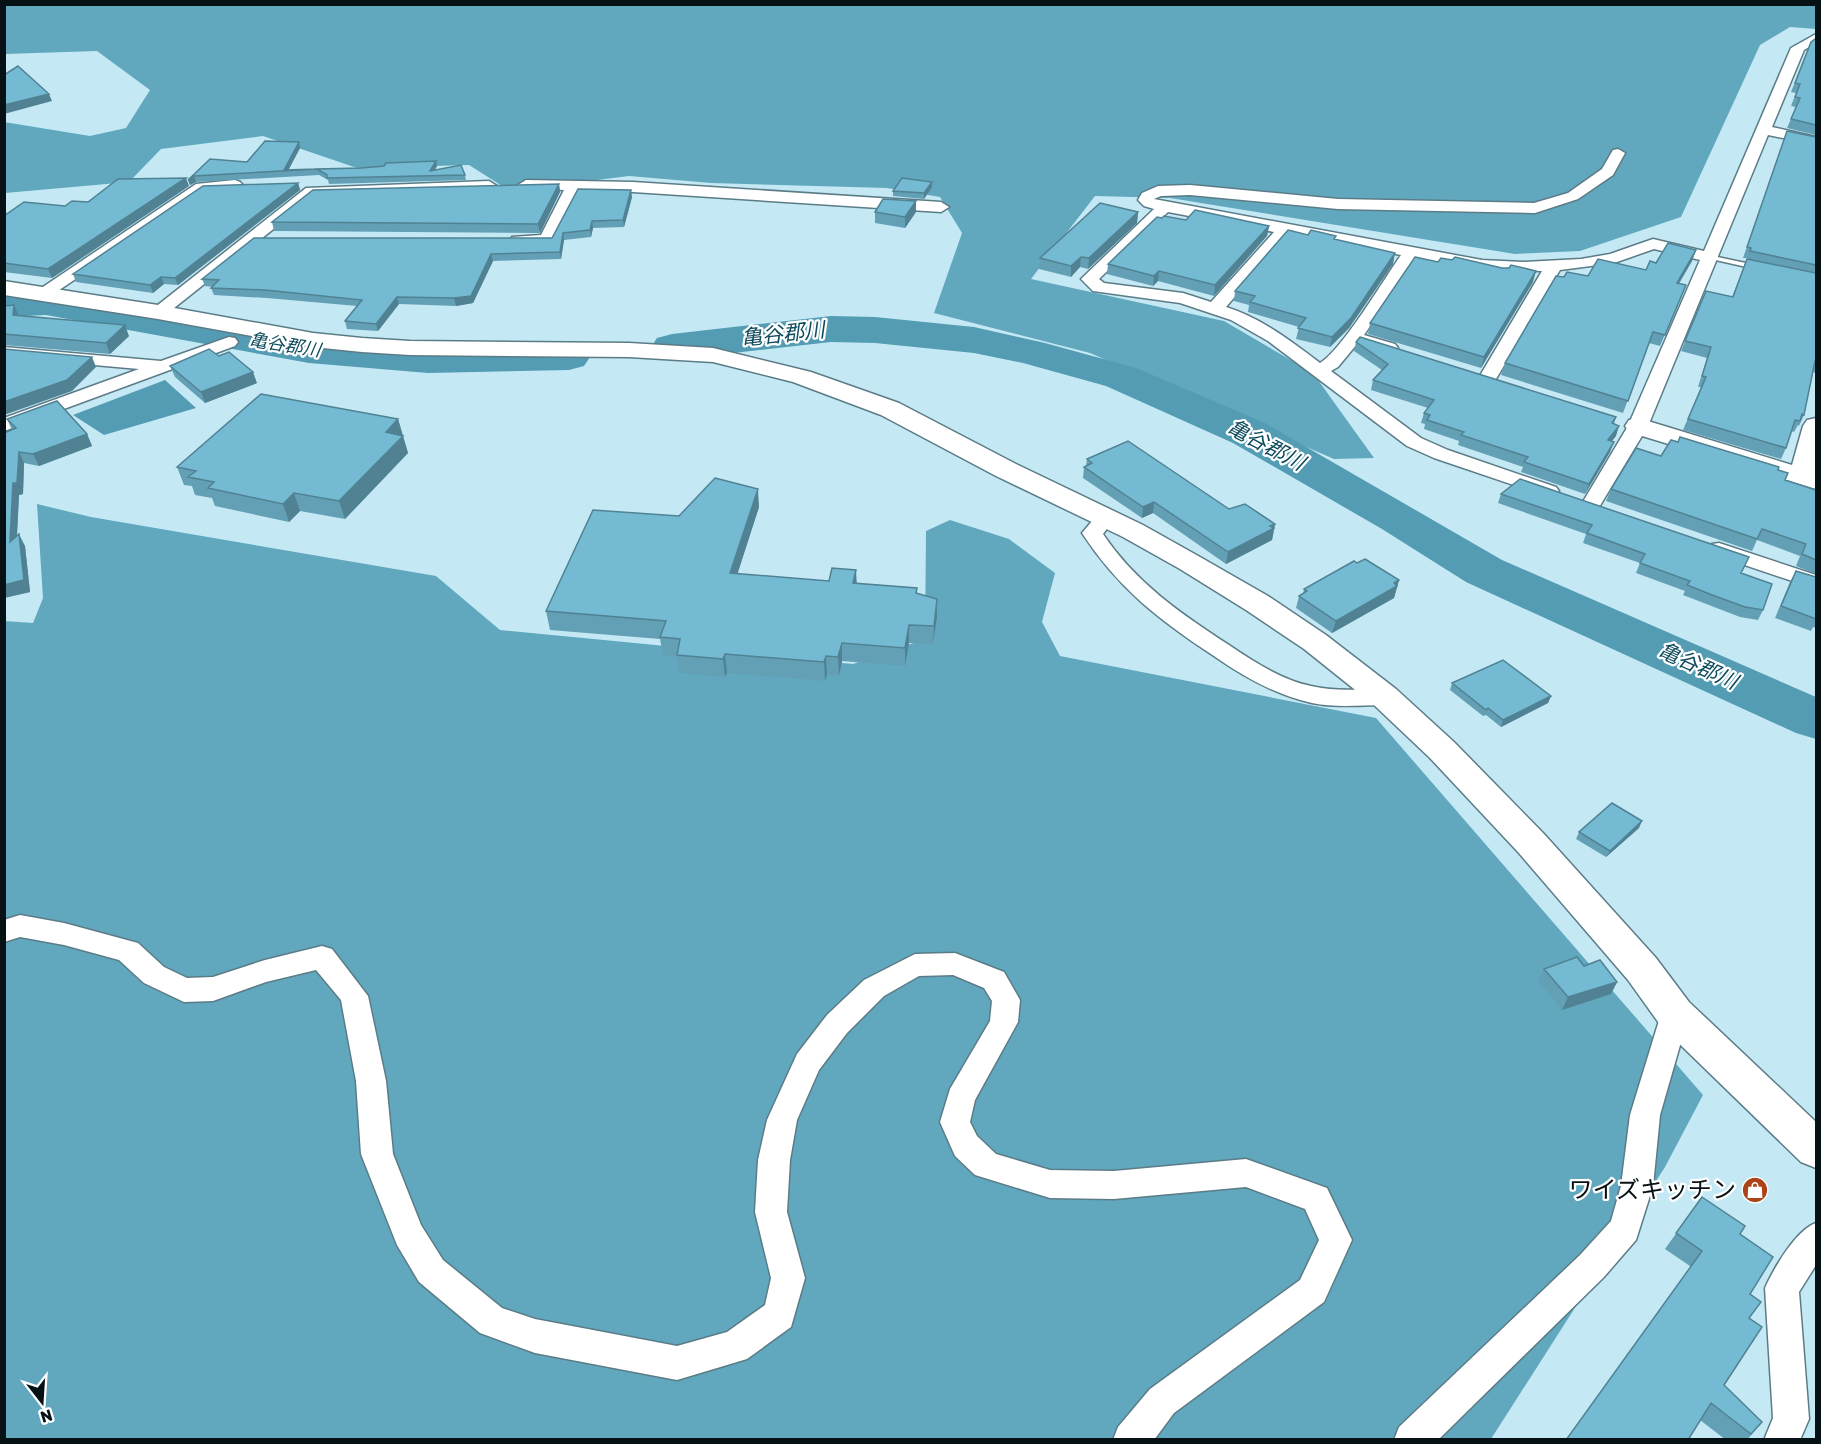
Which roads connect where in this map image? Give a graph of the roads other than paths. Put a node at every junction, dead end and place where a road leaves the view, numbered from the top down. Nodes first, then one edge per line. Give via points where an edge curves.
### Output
1 (1816, 38) edge
2 (1763, 130) junction
3 (1816, 141) edge
4 (1618, 153) dead end
5 (295, 183) edge
6 (248, 185) edge
7 (574, 185) junction
8 (311, 191) junction
9 (941, 207) dead end
10 (1165, 207) junction
11 (1284, 230) junction
12 (251, 238) junction
13 (275, 238) edge
14 (500, 239) edge
15 (1410, 254) junction
16 (1711, 257) junction
17 (1553, 267) junction
18 (1774, 271) edge
19 (4, 288) edge
20 (44, 293) junction
21 (1216, 308) junction
22 (158, 312) junction
23 (257, 331) junction
24 (1353, 337) junction
25 (229, 342) joint
26 (4, 352) edge
27 (1409, 355) edge
28 (163, 366) junction
29 (1318, 371) junction
30 (1465, 372) edge
31 (1487, 379) junction
32 (1509, 386) edge
33 (9, 420) edge
34 (1627, 423) junction
35 (1816, 426) edge
36 (1810, 479) edge
37 (1592, 506) junction
38 (1614, 513) edge
39 (1105, 518) junction
40 (1704, 544) edge
41 (1816, 582) edge
42 (1384, 697) junction
43 (4, 931) edge
44 (1675, 1014) junction
45 (1816, 1149) edge
46 (1816, 1238) edge
47 (1131, 1440) edge
48 (1412, 1440) edge
49 (1782, 1440) edge

1 - 2 street via 1798,48
2 - 3 street
2 - 16 street
4 - 10 street via 1608,172 1573,196 1535,208 1338,204 1190,190 1158,191 1147,196 1150,203
5 - 8 street via 319,182
6 - 20 street via 201,187
7 - 8 street
7 - 9 street
7 - 14 street via 547,240
8 - 12 street
10 - 11 street
10 - 21 street via 1089,279 1098,288 1164,295
11 - 15 street
11 - 21 street
12 - 13 street
12 - 22 street
15 - 17 street via 1482,265
15 - 24 street
16 - 17 street via 1653,244 1614,258
16 - 18 lane
16 - 34 street
17 - 31 street
19 - 20 street
20 - 22 street
21 - 29 street via 1254,324
22 - 23 street
23 - 25 street
23 - 39 street via 410,348 669,351 759,365 890,409
24 - 27 street
24 - 29 street via 1332,363
25 - 28 street
26 - 28 street
28 - 33 street
29 - 37 street via 1414,442
30 - 31 street
31 - 32 street
34 - 36 street
34 - 37 street
35 - 36 street
37 - 38 street
39 - 42 street via 1257,603 1315,642
39 - 42 street via 1092,533 1104,552 1139,591 1187,631 1245,666 1303,693
40 - 41 street
42 - 44 street via 1442,750 1531,843 1642,969
43 - 47 street via 20,926 128,951 154,975 184,990 213,989 322,957 354,996 371,1081 377,1154 408,1234 431,1271 492,1321 535,1336 677,1363 735,1347 779,1315 788,1278 771,1212 776,1150 782,1120 807,1064 837,1024 874,988 915,965 955,964 994,980 1006,1000 1004,1022 961,1098 955,1122 966,1146 986,1165 1050,1184 1114,1185 1246,1173 1316,1197 1336,1240 1312,1291 1162,1401
44 - 45 street
44 - 48 street via 1645,1115 1637,1186 1625,1229 1592,1266
46 - 49 street via 1782,1288 1791,1419

